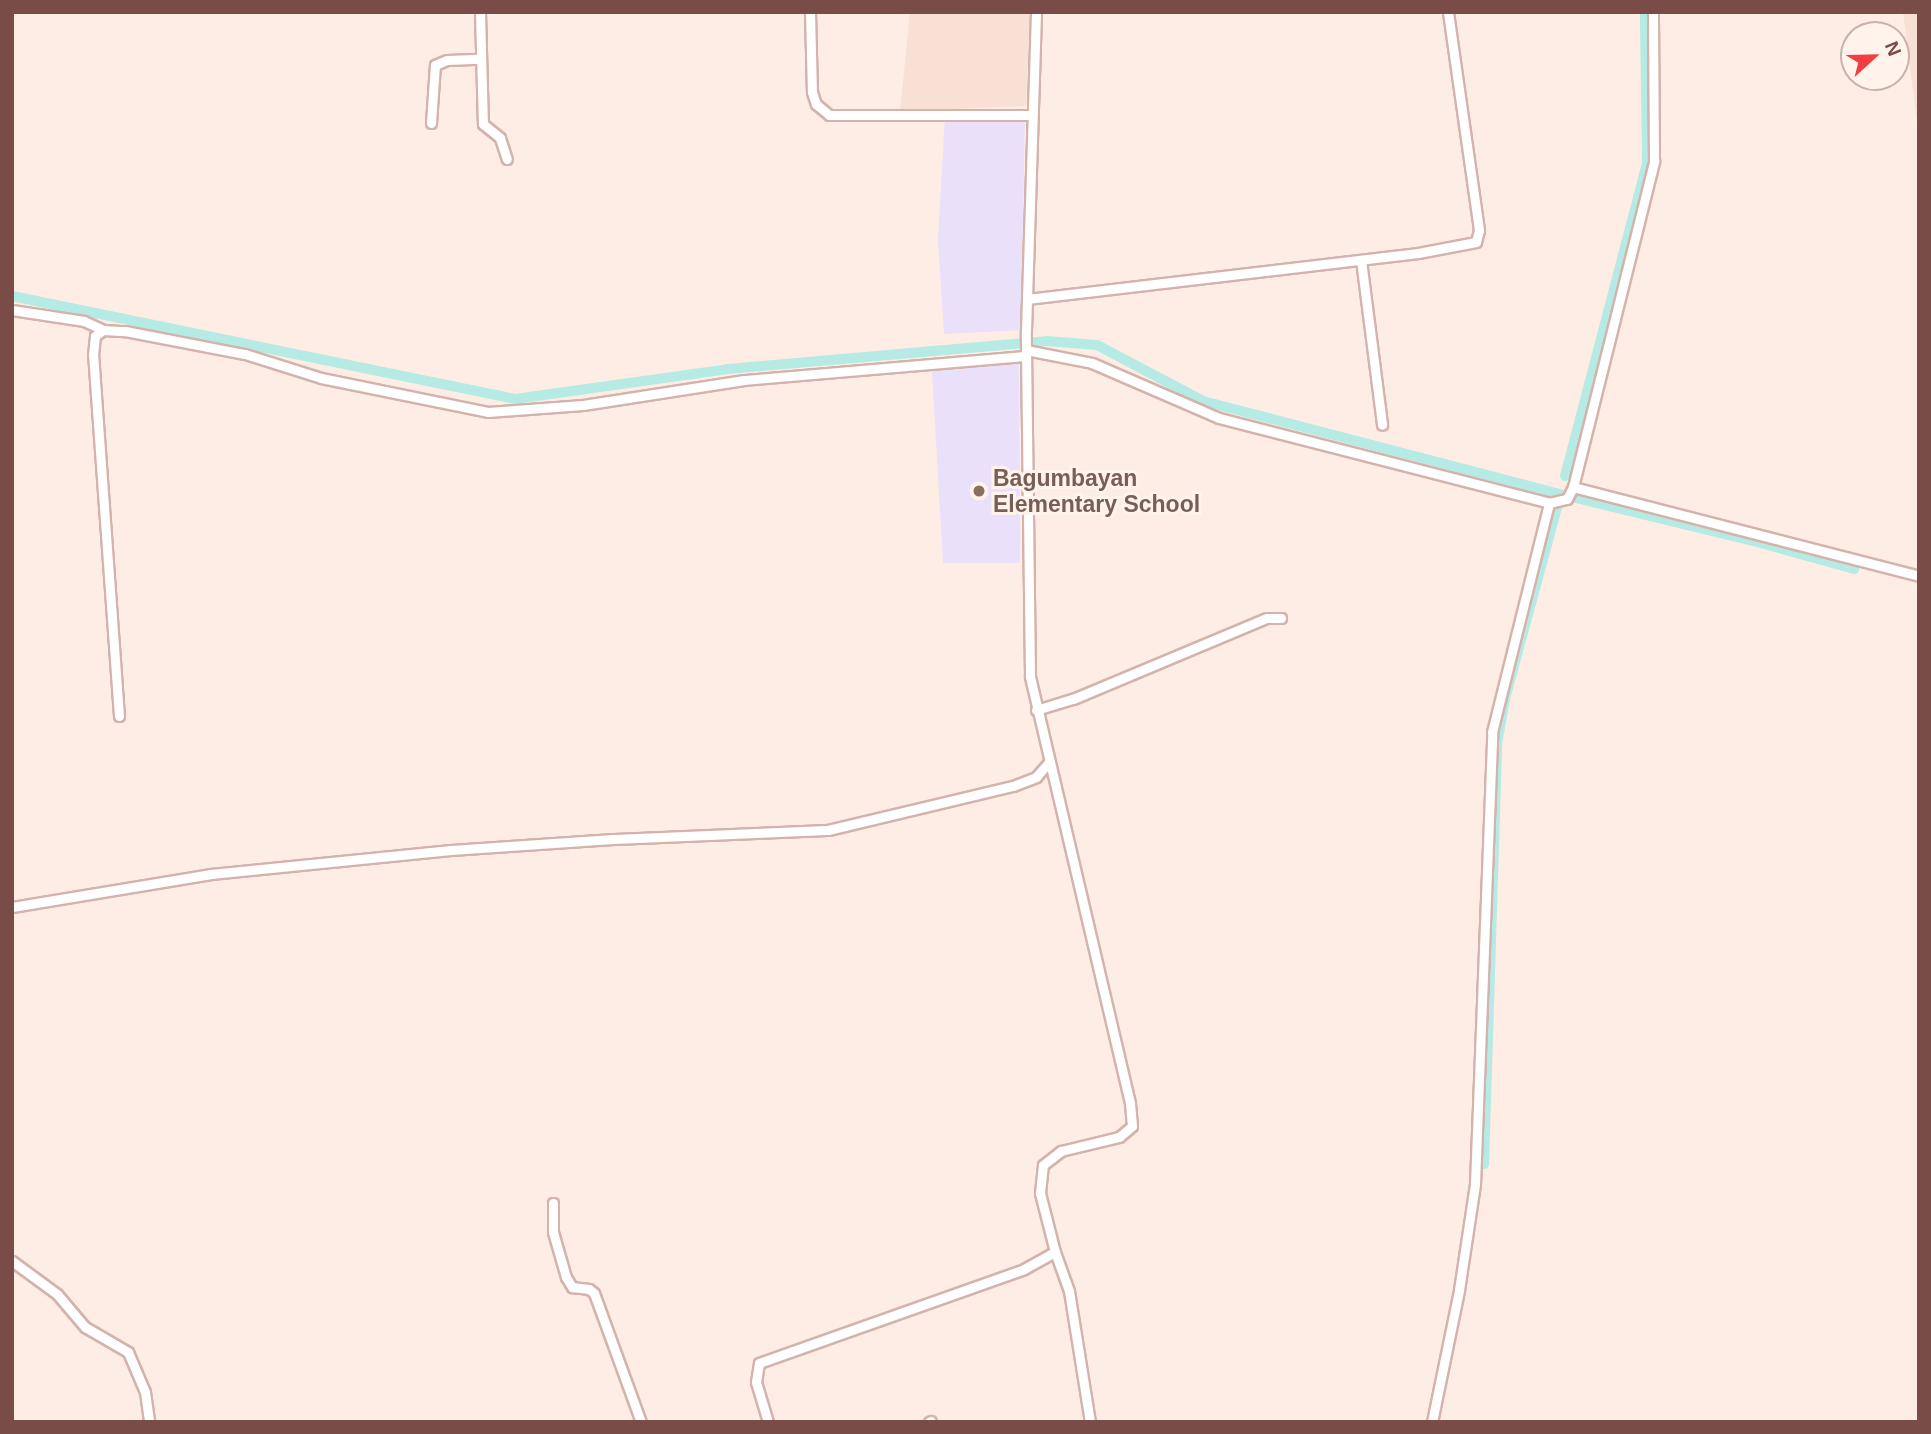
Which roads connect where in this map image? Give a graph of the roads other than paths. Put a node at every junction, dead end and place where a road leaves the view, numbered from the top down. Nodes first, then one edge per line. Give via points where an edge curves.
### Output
1 (480, 12) edge
2 (810, 12) edge
3 (1036, 12) edge
4 (1448, 12) edge
5 (1653, 12) edge
6 (480, 59) junction
7 (1031, 115) junction
8 (431, 123) dead end
9 (507, 159) dead end
10 (1361, 260) junction
11 (1027, 299) junction
12 (12, 310) edge
13 (103, 330) junction
14 (1026, 351) junction
15 (1382, 425) dead end
16 (1573, 487) junction
17 (1549, 503) junction
18 (1919, 576) edge
19 (1281, 618) dead end
20 (1036, 710) junction
21 (119, 716) dead end
22 (1049, 762) junction
23 (1036, 777) junction
24 (1053, 781) junction
25 (12, 907) edge
26 (553, 1203) dead end
27 (1055, 1252) junction
28 (12, 1261) edge
29 (149, 1422) edge
30 (641, 1422) edge
31 (768, 1422) edge
32 (1090, 1422) edge
33 (1432, 1422) edge

1 - 6 street
2 - 7 street via 812,92 816,104 829,115
3 - 7 street
4 - 10 street via 1479,238 1469,245
5 - 16 street via 1654,161
6 - 8 street via 435,65
6 - 9 street via 483,124 500,138
7 - 11 street
10 - 11 street
10 - 15 street
11 - 14 street
12 - 13 street via 84,321
13 - 14 street via 245,355 321,378 488,412 583,405 744,380
13 - 21 street via 95,336 93,355
14 - 17 street via 1092,363 1219,418
14 - 20 street via 1027,612
16 - 17 street via 1567,499
16 - 18 street
17 - 33 street via 1492,732 1475,1184 1460,1290
19 - 20 street via 1267,618
20 - 22 street
22 - 23 street
22 - 24 street
23 - 24 street
23 - 25 street via 828,830 451,850 211,874
24 - 27 street via 1133,1118 1132,1126 1119,1137 1060,1151 1043,1165 1040,1194
26 - 30 street via 553,1232 566,1277 572,1287 594,1293
27 - 31 street via 1024,1269 763,1360 756,1367 756,1382
27 - 32 street via 1069,1291
28 - 29 street via 57,1294 85,1327 128,1352 145,1392

